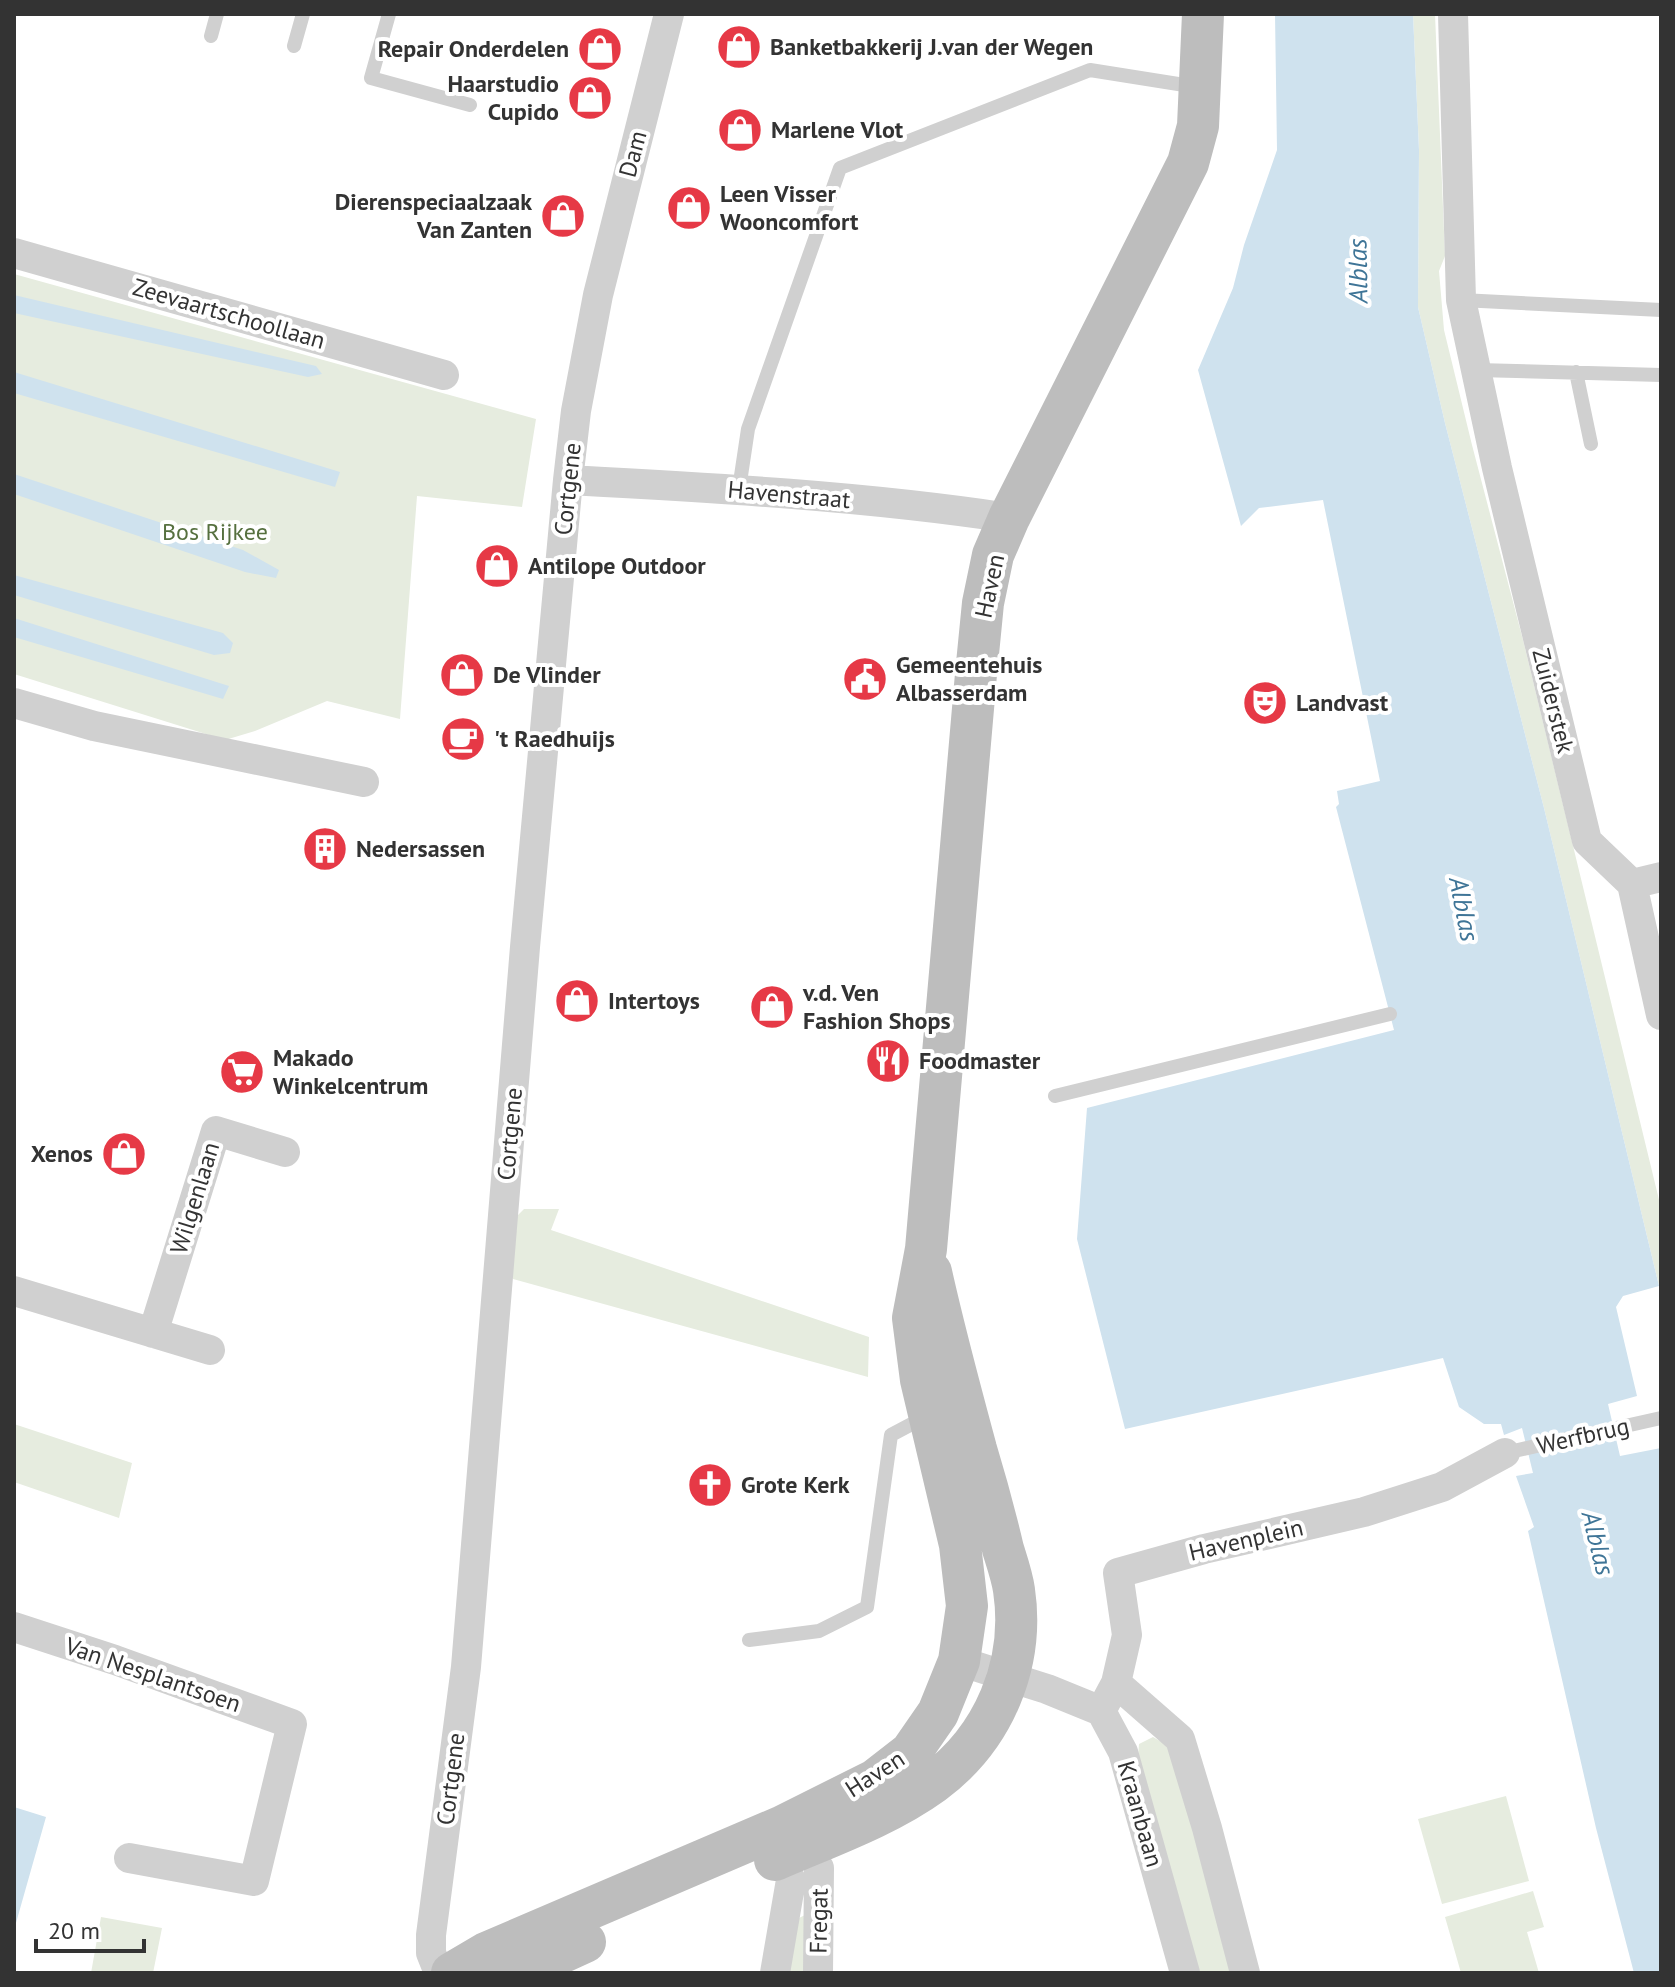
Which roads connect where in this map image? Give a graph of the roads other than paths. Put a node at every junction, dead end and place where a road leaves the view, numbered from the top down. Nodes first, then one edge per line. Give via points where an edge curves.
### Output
1 (217, 14) edge
2 (303, 14) edge
3 (389, 14) edge
4 (669, 14) edge
5 (1203, 14) edge
6 (1453, 14) edge
7 (211, 36) dead end
8 (294, 46) dead end
9 (1201, 87) junction
10 (470, 105) dead end
11 (14, 253) edge
12 (598, 295) joint
13 (1461, 300) junction
14 (1661, 310) edge
15 (1477, 370) junction
16 (1576, 372) junction
17 (444, 375) dead end
18 (1661, 375) edge
19 (1591, 444) dead end
20 (568, 480) junction
21 (739, 489) junction
22 (1009, 518) junction
23 (14, 703) edge
24 (364, 782) dead end
25 (1661, 877) edge
26 (1632, 884) junction
27 (1390, 1014) dead end
28 (1661, 1015) edge
29 (1055, 1096) dead end
30 (285, 1152) dead end
31 (14, 1291) edge
32 (153, 1333) junction
33 (210, 1350) dead end
34 (947, 1410) junction
35 (1661, 1418) edge
36 (1505, 1453) joint
37 (14, 1627) edge
38 (749, 1640) dead end
39 (959, 1661) junction
40 (1009, 1678) junction
41 (1116, 1683) junction
42 (1101, 1711) junction
43 (129, 1858) dead end
44 (819, 1868) dead end
45 (791, 1880) dead end
46 (439, 1973) edge
47 (452, 1973) edge
48 (517, 1973) edge
49 (775, 1973) edge
50 (818, 1973) edge
51 (1185, 1973) edge
52 (1245, 1973) edge

1 - 7 lane
2 - 8 lane
3 - 10 lane via 371,78
4 - 12 street, Dam
5 - 9 street, Haven
6 - 13 street, Zuiderstek
9 - 21 lane via 1090,70 840,168 748,429
9 - 22 street, Haven via 1188,163
11 - 17 street, Zeevaartschoollaan
12 - 20 street, Cortgene
13 - 14 lane
13 - 15 street, Zuiderstek
15 - 16 lane
15 - 26 street, Zuiderstek via 1587,841
16 - 18 lane
16 - 19 lane
20 - 21 street, Havenstraat
20 - 46 street, Cortgene via 466,1667 431,1935
21 - 22 street, Havenstraat
22 - 34 street, Haven via 993,555 983,603 926,1249
23 - 24 street via 94,726
25 - 26 street
26 - 28 street
27 - 29 lane
30 - 32 street, Wilgenlaan via 216,1131
31 - 32 street
32 - 33 street
34 - 38 lane via 891,1435 867,1607 819,1631
34 - 39 street, Haven via 967,1606
34 - 40 street, Haven via 1014,1590 1016,1643
35 - 36 lane, Werfbrug
36 - 41 street, Havenplein via 1442,1487 1364,1512 1118,1573 1127,1635
37 - 43 street, Van Nesplantsoen via 292,1724 254,1881
39 - 40 street
39 - 47 street, Haven via 938,1713 911,1752 875,1780 783,1826 486,1953
40 - 42 street
40 - 48 street, Haven via 989,1722 964,1754 935,1782 901,1803
41 - 42 street, Havenplein
41 - 52 street via 1180,1739
42 - 51 street, Kraanbaan via 1123,1752
44 - 50 street, Fregat
45 - 49 street, Fregat

